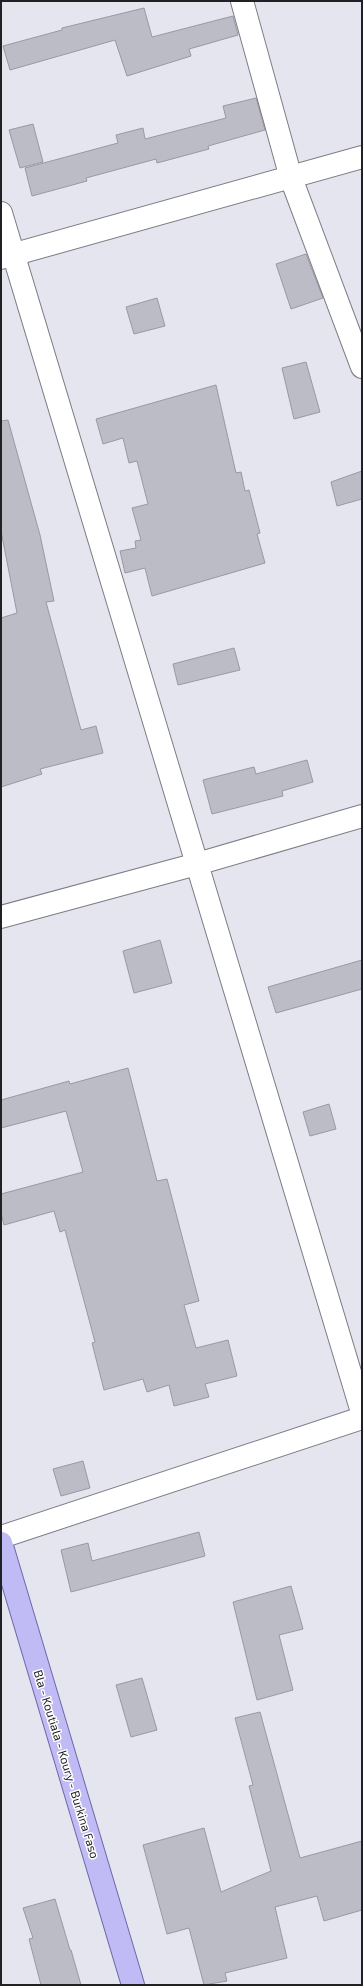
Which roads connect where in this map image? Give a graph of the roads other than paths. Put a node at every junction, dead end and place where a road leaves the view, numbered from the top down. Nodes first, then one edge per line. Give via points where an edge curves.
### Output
1 (242, 1) edge
2 (362, 157) edge
3 (291, 178) junction
4 (1, 213) edge
5 (7, 256) edge
6 (362, 367) edge
7 (362, 816) edge
8 (197, 864) junction
9 (1, 917) edge
10 (362, 1412) edge
11 (362, 1418) edge
12 (1, 1537) edge
13 (1, 1543) edge
14 (133, 1985) edge

1 - 3 street
2 - 3 street
3 - 5 street
3 - 6 street
4 - 5 street
5 - 8 street
7 - 8 street
8 - 9 street
8 - 10 street
11 - 12 street
13 - 14 main road, Bla - Koutiala - Koury - Burkina Faso

